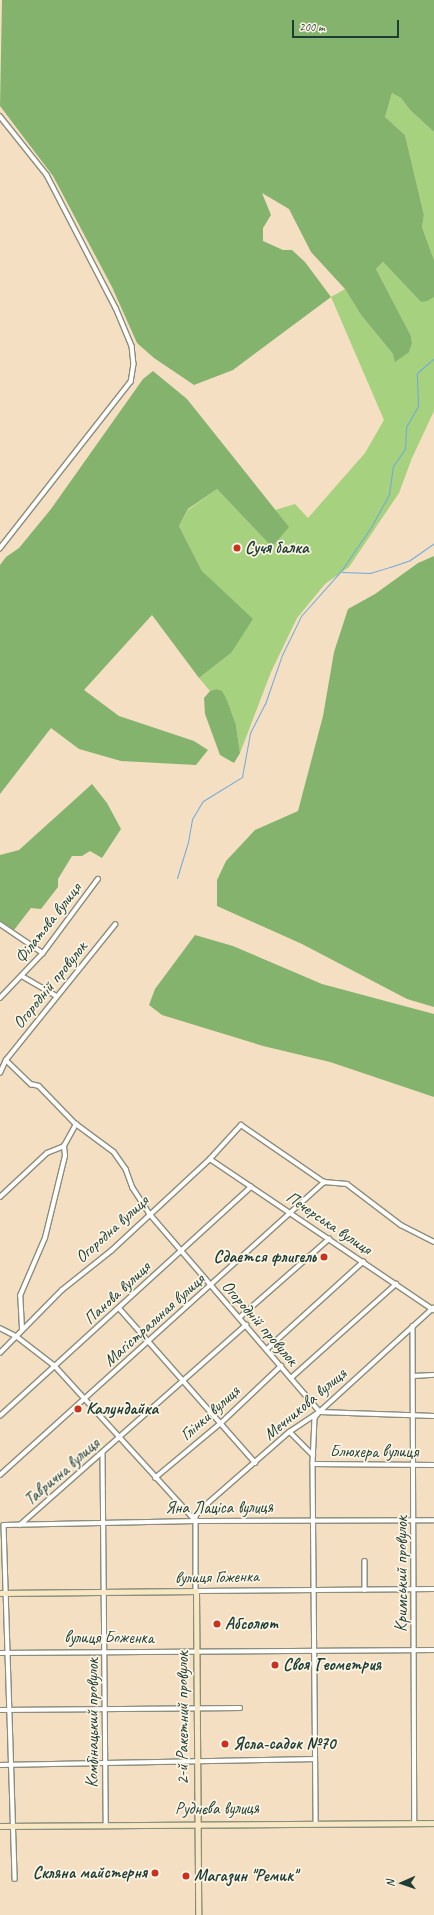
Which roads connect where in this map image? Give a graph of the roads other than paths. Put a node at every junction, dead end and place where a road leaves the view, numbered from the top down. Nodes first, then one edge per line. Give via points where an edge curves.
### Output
1 (0, 116) edge
2 (0, 549) edge
3 (98, 879) dead end
4 (0, 924) edge
5 (115, 925) dead end
6 (43, 953) junction
7 (22, 976) junction
8 (56, 996) junction
9 (0, 998) edge
10 (6, 1060) junction
11 (0, 1064) edge
12 (0, 1073) edge
13 (76, 1124) junction
14 (64, 1146) junction
15 (210, 1159) junction
16 (324, 1182) junction
17 (251, 1186) junction
18 (0, 1197) edge
19 (149, 1213) junction
20 (292, 1214) junction
21 (329, 1239) junction
22 (434, 1242) edge
23 (181, 1251) junction
24 (363, 1262) junction
25 (396, 1284) junction
26 (211, 1287) junction
27 (120, 1309) junction
28 (434, 1309) edge
29 (240, 1318) junction
30 (246, 1325) junction
31 (414, 1326) junction
32 (0, 1328) edge
33 (22, 1329) junction
34 (16, 1336) junction
35 (149, 1342) junction
36 (267, 1349) junction
37 (0, 1353) edge
38 (55, 1366) junction
39 (281, 1366) junction
40 (434, 1375) edge
41 (413, 1376) junction
42 (291, 1378) junction
43 (184, 1382) junction
44 (86, 1398) junction
45 (320, 1412) junction
46 (0, 1416) edge
47 (413, 1416) junction
48 (434, 1416) edge
49 (221, 1423) junction
50 (290, 1432) junction
51 (121, 1436) junction
52 (103, 1454) junction
53 (313, 1455) junction
54 (256, 1463) junction
55 (313, 1464) junction
56 (416, 1465) junction
57 (434, 1465) edge
58 (0, 1475) edge
59 (155, 1478) junction
60 (416, 1520) junction
61 (434, 1520) edge
62 (0, 1521) edge
63 (196, 1521) junction
64 (314, 1521) junction
65 (105, 1523) junction
66 (4, 1525) junction
67 (20, 1525) junction
68 (365, 1561) dead end
69 (416, 1589) junction
70 (434, 1589) edge
71 (312, 1590) junction
72 (365, 1590) junction
73 (196, 1591) junction
74 (104, 1592) junction
75 (0, 1593) edge
76 (6, 1593) junction
77 (414, 1650) junction
78 (434, 1650) edge
79 (197, 1651) junction
80 (313, 1651) junction
81 (7, 1652) junction
82 (106, 1652) junction
83 (0, 1653) edge
84 (104, 1708) junction
85 (198, 1708) junction
86 (240, 1708) dead end
87 (0, 1710) edge
88 (9, 1710) junction
89 (315, 1759) junction
90 (198, 1763) junction
91 (10, 1764) junction
92 (105, 1764) junction
93 (0, 1765) edge
94 (198, 1823) junction
95 (316, 1823) junction
96 (415, 1823) junction
97 (434, 1823) edge
98 (12, 1824) junction
99 (106, 1824) junction
100 (0, 1826) edge
101 (15, 1879) dead end
102 (198, 1915) edge

1 - 2 street via 47,175 116,308 132,346 134,364 131,382
3 - 6 street, Філатова вулиця
4 - 6 street
5 - 8 street, Огородній провулок
6 - 7 street, Філатова вулиця
7 - 8 street
7 - 9 street, Філатова вулиця
8 - 10 street, Огородній провулок
10 - 11 street
10 - 12 street
10 - 13 street, Огородній провулок via 31,1084 38,1086
13 - 14 street
13 - 19 street, Огородній провулок via 114,1152 126,1170 132,1188
14 - 18 street via 47,1152
14 - 33 street via 65,1156 45,1238 20,1296
15 - 16 street, Огородна вулиця via 241,1125
15 - 17 street, Печерська вулиця
15 - 19 street, Огородна вулиця
16 - 20 street, Магістральная вулиця
16 - 22 street via 347,1184 401,1225
17 - 20 street, Печерська вулиця
17 - 23 street, Панова вулиця
19 - 23 street, Огородній провулок
19 - 33 street, Огородна вулиця via 111,1251 62,1290
20 - 21 street, Печерська вулиця
20 - 26 street, Магістральная вулиця
21 - 24 street, Печерська вулиця
21 - 29 street
23 - 26 street, Огородній провулок
23 - 27 street, Панова вулиця
24 - 25 street, Печерська вулиця
24 - 36 street
25 - 28 street, Печерська вулиця
25 - 42 street
26 - 29 street, Огородній провулок
26 - 35 street, Магістральная вулиця
27 - 35 street
27 - 38 street, Панова вулиця
28 - 31 street, Мечникова вулиця
29 - 30 street, Огородній провулок
30 - 36 street, Огородній провулок
30 - 43 street, Таврична вулиця
31 - 41 street, Кримський провулок
31 - 45 street, Мечникова вулиця
32 - 34 street
33 - 34 street, Огородна вулиця
34 - 37 street, Огородна вулиця
34 - 38 street
35 - 43 street
35 - 44 street, Магістральная вулиця
36 - 39 street, Огородній провулок
38 - 44 street
38 - 46 street, Панова вулиця
39 - 42 street, Огородній провулок
39 - 49 street, Глінки вулиця
40 - 41 street
41 - 47 street, Кримський провулок
42 - 45 street, Огородній провулок
43 - 49 street
43 - 51 street, Таврична вулиця
44 - 51 street
44 - 58 street, Магістральная вулиця
45 - 47 street
45 - 50 street, Мечникова вулиця
45 - 53 street via 315,1418
47 - 48 street
47 - 56 street, Кримський провулок
49 - 54 street
49 - 59 street, Глінки вулиця
50 - 53 street
50 - 54 street, Мечникова вулиця
51 - 52 street, Таврична вулиця
51 - 59 street
52 - 65 street, Комбінацький провулок
52 - 67 street, Таврична вулиця
53 - 55 street
54 - 63 street, Мечникова вулиця via 208,1503 196,1516
55 - 56 street, Блюхера вулиця
55 - 64 street
56 - 57 street, Блюхера вулиця
56 - 60 street, Кримський провулок
59 - 63 street
60 - 61 street, Яна Лаціса вулиця
60 - 64 street, Яна Лаціса вулиця
60 - 69 street, Кримський провулок
62 - 66 street
63 - 64 street, Яна Лаціса вулиця
63 - 65 street, Яна Лаціса вулиця
63 - 73 street, 2-й Ракетний провулок
64 - 71 street
65 - 67 street, Яна Лаціса вулиця
65 - 74 street, Комбінацький провулок
66 - 67 street, Яна Лаціса вулиця
66 - 76 street
68 - 72 street
69 - 70 street, вулиця Гоженка
69 - 72 street, вулиця Гоженка
69 - 77 street, Кримський провулок
71 - 72 street, вулиця Гоженка
71 - 73 street, вулиця Гоженка
71 - 80 street
73 - 74 street, вулиця Гоженка
73 - 79 street, 2-й Ракетний провулок
74 - 76 street, вулиця Гоженка
74 - 82 street, Комбінацький провулок
75 - 76 street, вулиця Гоженка
76 - 81 street
77 - 78 street, вулиця Боженка
77 - 80 street, вулиця Боженка
77 - 96 street, Кримський провулок
79 - 80 street, вулиця Боженка
79 - 82 street, вулиця Боженка
79 - 85 street, 2-й Ракетний провулок
80 - 89 street
81 - 82 street, вулиця Боженка
81 - 83 street, вулиця Боженка
81 - 88 street
82 - 84 street, Комбінацький провулок
84 - 85 street
84 - 88 street
84 - 92 street, Комбінацький провулок
85 - 86 street
85 - 90 street, 2-й Ракетний провулок
87 - 88 street
88 - 91 street
89 - 90 street
89 - 95 street
90 - 92 street
90 - 94 street, 2-й Ракетний провулок
91 - 92 street
91 - 93 street
91 - 98 street
92 - 99 street, Комбінацький провулок
94 - 95 street, Руднєва вулиця
94 - 99 street, Руднєва вулиця
94 - 102 street, 2-й Ракетний провулок
95 - 96 street, Руднєва вулиця
96 - 97 street, Руднєва вулиця
98 - 99 street, Руднєва вулиця
98 - 100 street, Руднєва вулиця
98 - 101 street

